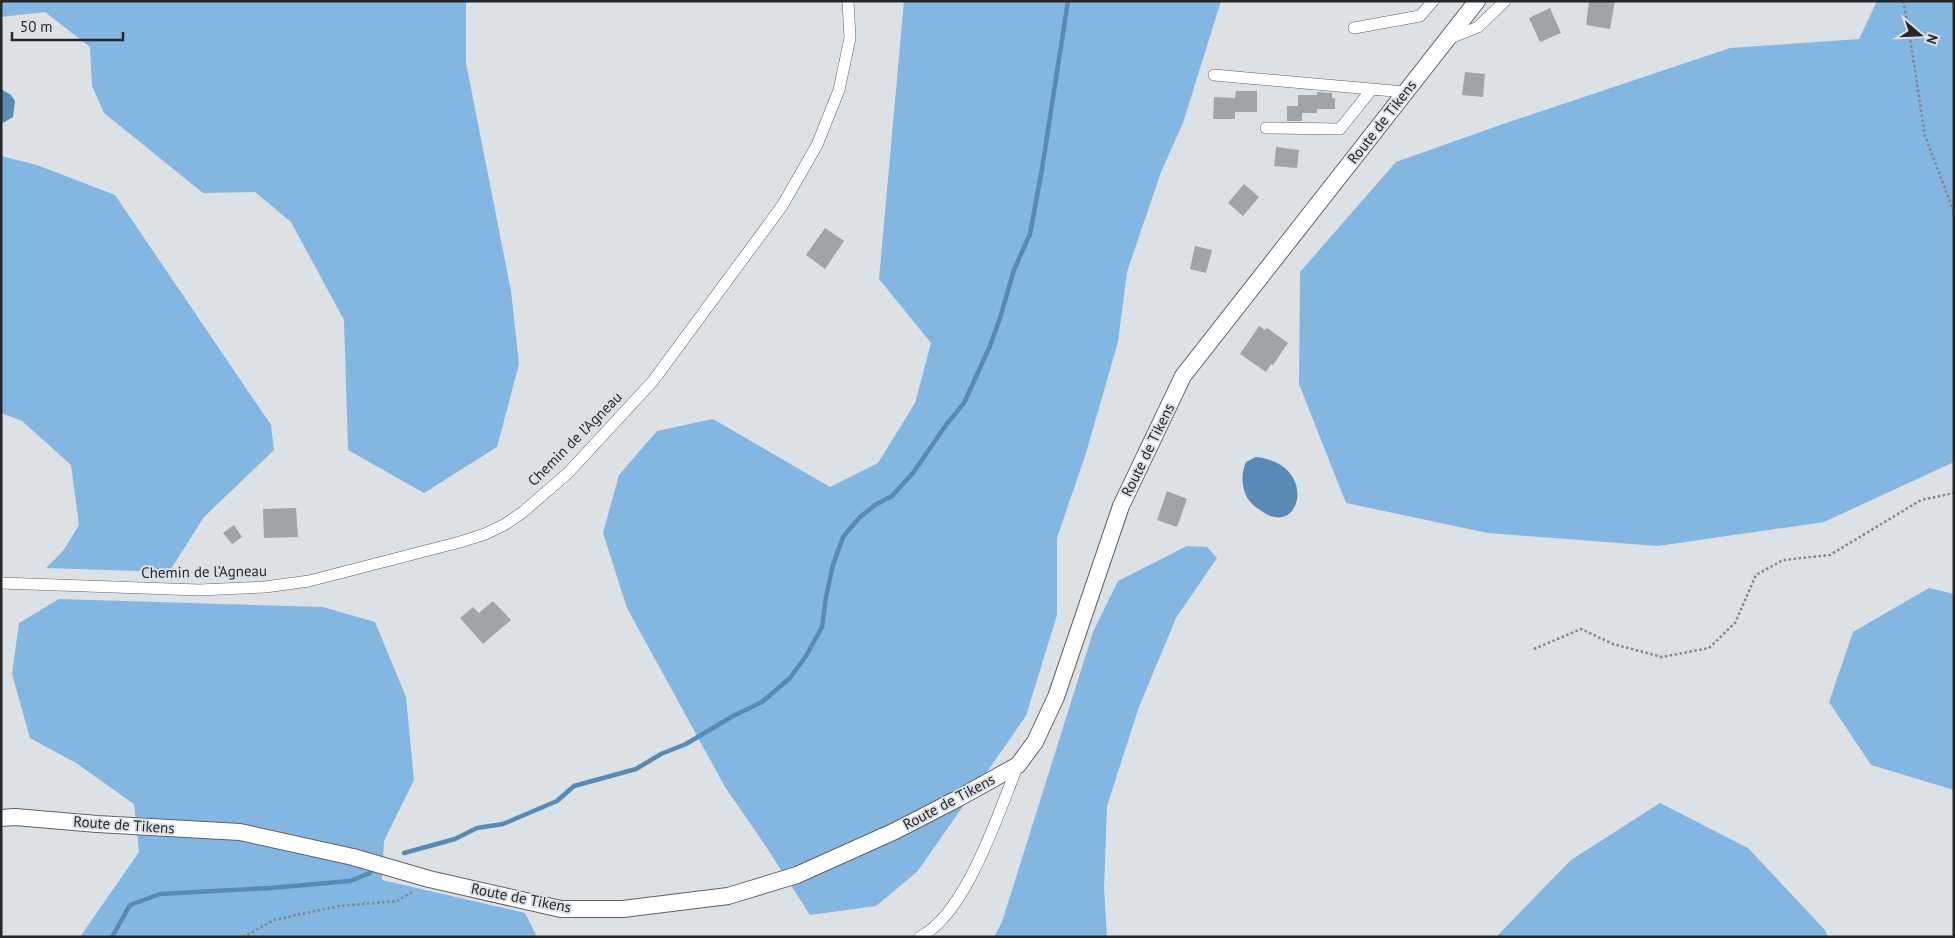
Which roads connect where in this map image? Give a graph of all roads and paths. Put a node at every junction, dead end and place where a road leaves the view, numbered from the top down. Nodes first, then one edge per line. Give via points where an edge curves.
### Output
1 (848, 1) edge
2 (1433, 1) edge
3 (1477, 1) edge
4 (1505, 1) edge
5 (1902, 1) edge
6 (1354, 28) dead end
7 (1447, 40) junction
8 (1214, 75) dead end
9 (1372, 89) junction
10 (1405, 92) junction
11 (1266, 128) dead end
12 (1954, 212) edge
13 (1954, 493) edge
14 (1, 583) edge
15 (1534, 649) dead end
16 (1018, 765) junction
17 (1, 818) edge
18 (429, 879) junction
19 (243, 937) edge
20 (920, 937) edge

1 - 14 street, Chemin de l’Agneau via 850,38 839,90 817,145 782,206 653,381 568,472 523,512 504,525 460,542 309,581 265,587 199,590
2 - 6 street via 1420,16
3 - 7 street, Route de Tikens
4 - 7 street via 1478,27
5 - 12 path via 1925,136
7 - 10 street, Route de Tikens
8 - 9 street
9 - 10 street
9 - 11 street via 1340,128
10 - 16 street, Route de Tikens via 1183,376 1121,506 1056,698 1035,742
13 - 15 path via 1921,500 1830,555 1783,560 1756,575 1734,624 1709,648 1662,657 1613,644 1581,629
16 - 18 street, Route de Tikens via 895,831 797,875 728,896 623,909 561,909
16 - 20 street via 983,850 956,902 929,932
17 - 18 street, Route de Tikens via 240,832 353,857
18 - 19 path via 397,901 339,906 274,920

